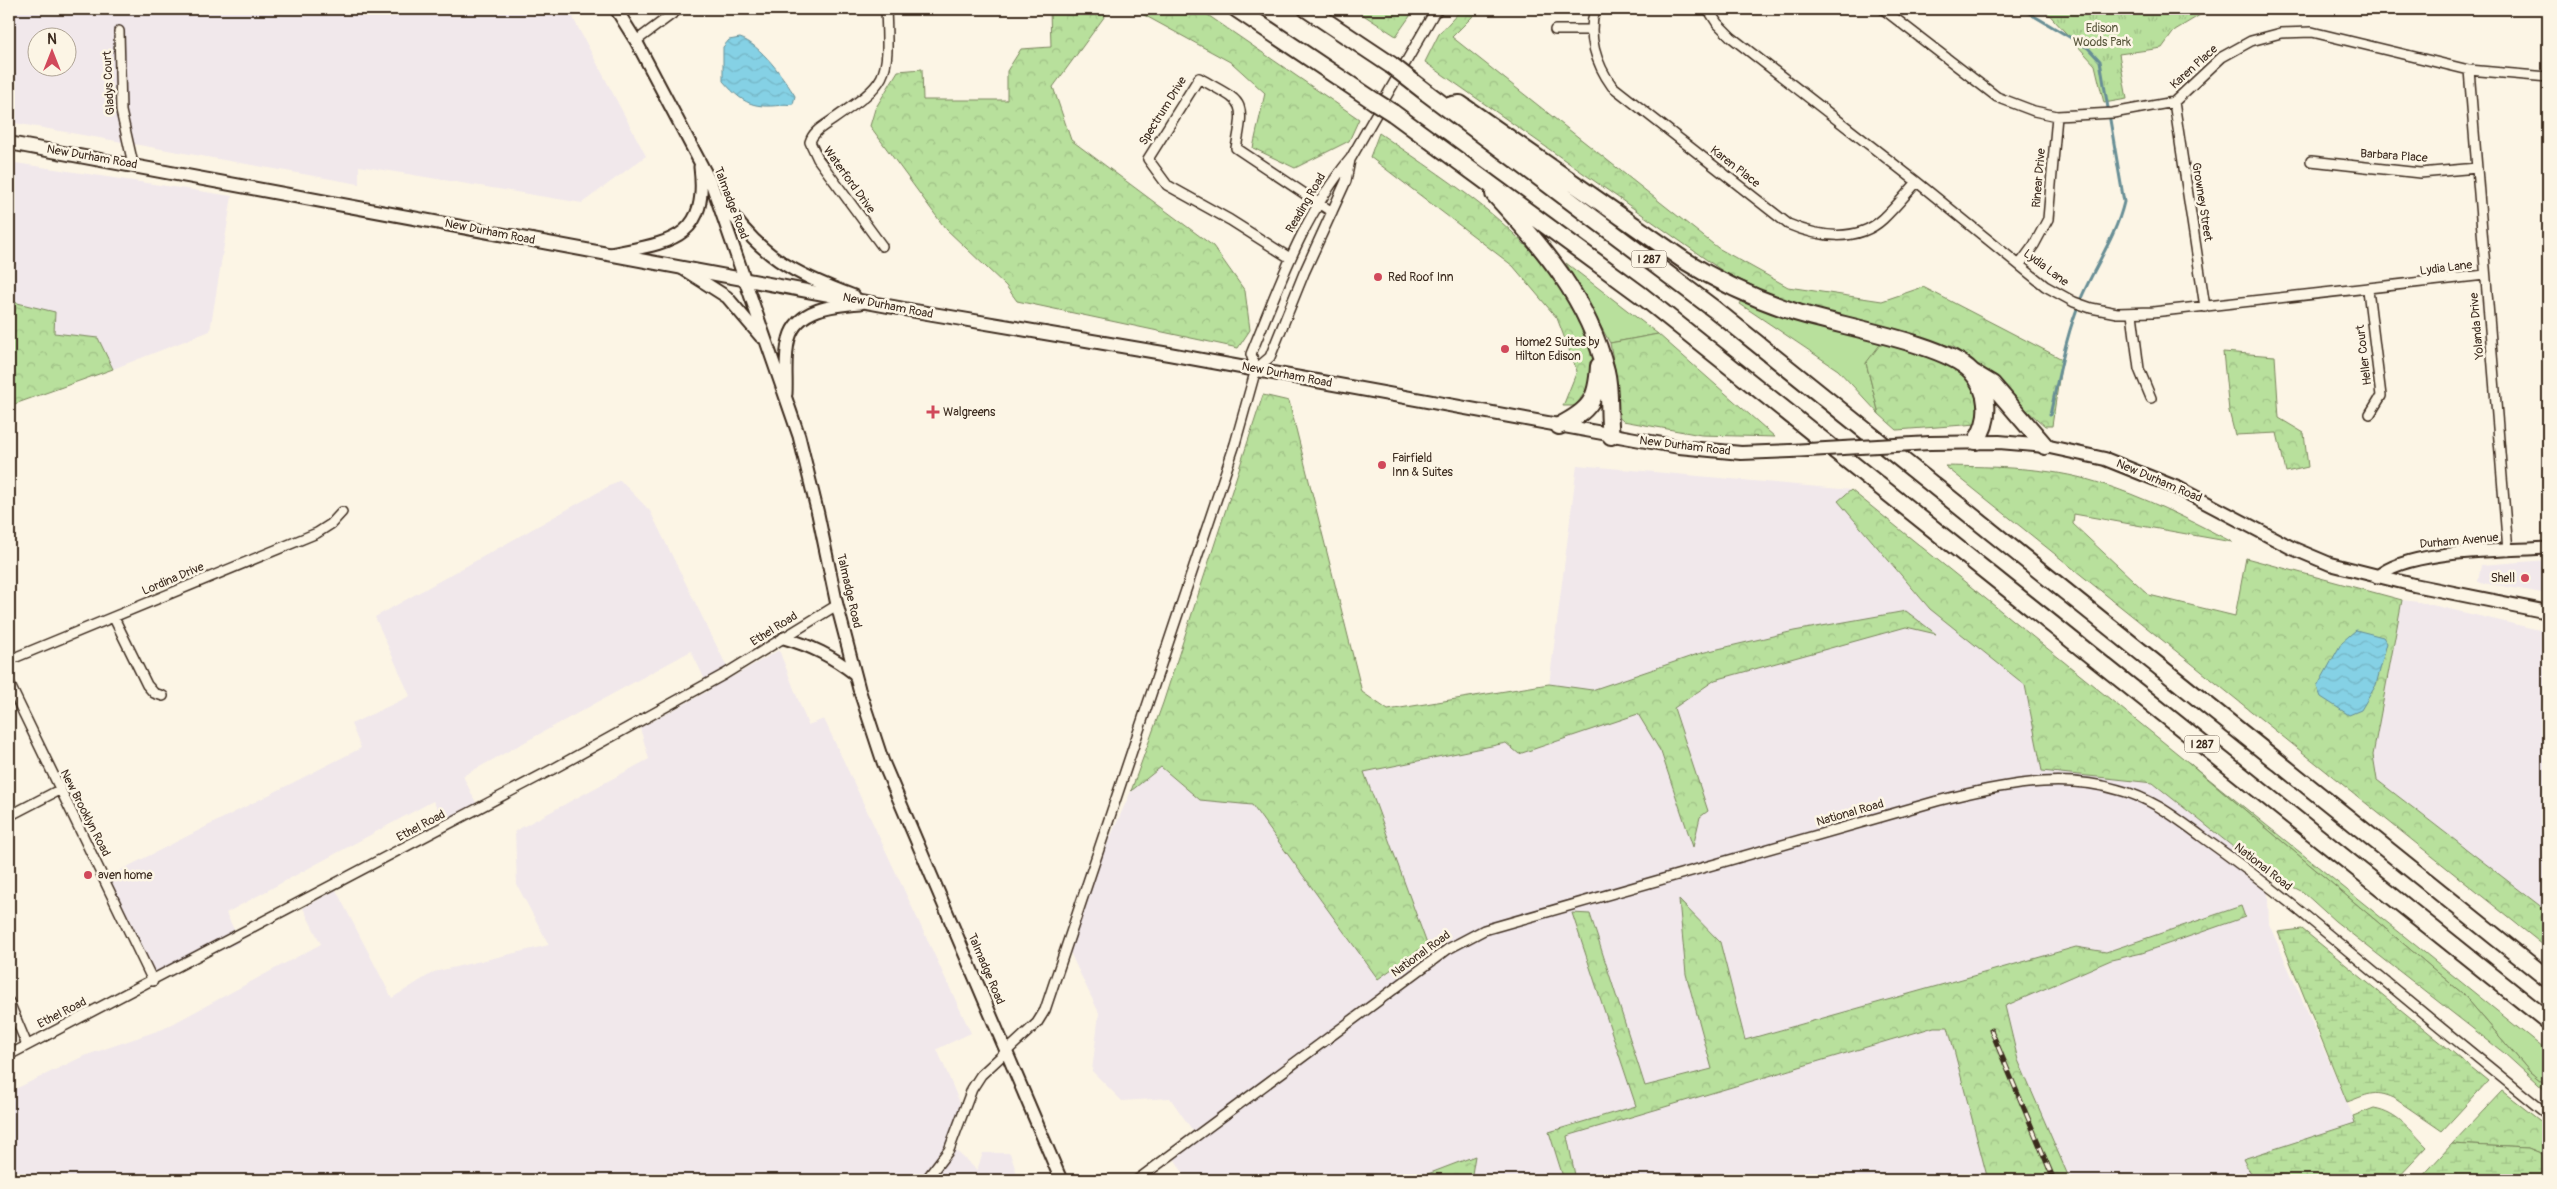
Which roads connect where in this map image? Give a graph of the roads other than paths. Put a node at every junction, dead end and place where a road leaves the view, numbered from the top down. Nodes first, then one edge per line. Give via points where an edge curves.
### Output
1 (616, 9) edge
2 (679, 9) edge
3 (886, 9) edge
4 (1238, 9) edge
5 (1307, 9) edge
6 (1595, 9) edge
7 (1708, 9) edge
8 (1883, 9) edge
9 (1436, 10) edge
10 (1555, 30) dead end
11 (1592, 30) junction
12 (119, 31) dead end
13 (636, 41) junction
14 (2469, 70) junction
15 (2548, 77) edge
16 (2174, 102) junction
17 (1445, 106) junction
18 (2057, 116) junction
19 (9, 143) edge
20 (1351, 158) junction
21 (699, 160) junction
22 (2310, 161) dead end
23 (132, 164) junction
24 (1467, 165) junction
25 (2477, 168) junction
26 (1917, 182) junction
27 (712, 185) junction
28 (1318, 203) junction
29 (1332, 212) junction
30 (882, 246) dead end
31 (610, 254) junction
32 (1290, 258) junction
33 (2020, 264) junction
34 (682, 268) junction
35 (2485, 275) junction
36 (744, 280) junction
37 (2368, 290) junction
38 (872, 303) junction
39 (2205, 307) junction
40 (2132, 314) junction
41 (766, 344) junction
42 (1600, 352) junction
43 (1256, 369) junction
44 (1971, 371) junction
45 (2151, 398) dead end
46 (786, 401) junction
47 (2370, 414) dead end
48 (1560, 426) junction
49 (1611, 436) junction
50 (1976, 441) junction
51 (2044, 446) junction
52 (342, 512) dead end
53 (2548, 548) edge
54 (2508, 551) junction
55 (2377, 577) junction
56 (837, 605) junction
57 (2548, 612) edge
58 (114, 618) junction
59 (784, 638) junction
60 (9, 660) edge
61 (855, 674) junction
62 (9, 683) edge
63 (163, 696) dead end
64 (59, 790) junction
65 (9, 816) edge
66 (2548, 979) edge
67 (152, 981) junction
68 (9, 1002) edge
69 (2548, 1021) edge
70 (27, 1045) junction
71 (1005, 1052) junction
72 (9, 1055) edge
73 (2548, 1116) edge
74 (926, 1180) edge
75 (1061, 1180) edge
76 (1137, 1180) edge

1 - 13 street, Talmadge Road
2 - 13 street
3 - 30 street, Waterford Drive via 887,54 882,80 864,98 816,131 810,142 818,159
4 - 24 highway, I 287, bridge
5 - 17 highway, I 287, bridge
6 - 11 street, Karen Place
7 - 26 street, Lydia Lane via 1731,37
8 - 18 street, Karen Place via 1990,92 2011,103
9 - 20 street
10 - 11 street
11 - 26 street, Karen Place via 1597,57 1612,86 1788,224 1806,232 1829,236 1863,230 1882,220
12 - 23 street, Gladys Court via 121,111
13 - 21 street, Talmadge Road
14 - 15 street, Karen Place
14 - 16 street, Karen Place via 2312,32 2281,33 2250,41 2222,57
14 - 25 street, Yolanda Drive
16 - 18 street, Karen Place via 2113,113
16 - 39 street, Growney Street
17 - 44 highway via 1460,104 1718,281 1793,311 1921,346 1953,359
17 - 66 highway, I 287 via 1766,350
18 - 33 street, Rinear Drive via 2048,219
19 - 23 main road, New Durham Road
20 - 28 street, Reading Road
20 - 29 street, Reading Road via 1346,181
21 - 27 street, Talmadge Road
21 - 31 street via 700,200 691,224 670,241
22 - 25 street, Barbara Place via 2420,173
23 - 31 main road, New Durham Road
24 - 42 highway via 1562,272 1582,305
24 - 69 highway, I 287 via 1641,295 1811,429
25 - 35 street, Yolanda Drive
26 - 33 street, Lydia Lane
27 - 36 street, Talmadge Road
27 - 38 street via 752,241 772,257 815,281
28 - 29 street, Spectrum Drive
28 - 32 street, Reading Road
28 - 32 street, Spectrum Drive via 1236,148 1242,116 1236,99 1199,78 1148,159 1167,185
29 - 43 street, Reading Road via 1270,357
31 - 34 main road, New Durham Road
32 - 43 street, Reading Road via 1251,354
33 - 40 street, Lydia Lane via 2045,286 2074,302 2104,311
34 - 36 main road, New Durham Road
34 - 41 street via 727,297
35 - 37 street, Lydia Lane
35 - 54 street, Yolanda Drive
36 - 38 main road, New Durham Road
36 - 41 street, Talmadge Road
37 - 39 street, Lydia Lane
37 - 47 street, Heller Court via 2381,396
38 - 43 main road, New Durham Road
38 - 46 street via 825,307 807,315 795,326 789,339
39 - 40 street, Lydia Lane
40 - 45 street via 2140,369
41 - 46 street, Talmadge Road
42 - 48 highway via 1598,381 1592,401 1585,411
42 - 49 highway via 1606,373
43 - 48 main road, New Durham Road
43 - 71 street via 1232,453 1045,1010 1037,1023
44 - 50 highway via 1987,405 1986,422
44 - 51 highway via 1992,384
46 - 56 street, Talmadge Road via 799,436
48 - 49 main road, New Durham Road
49 - 50 main road, New Durham Road, bridge via 1704,450 1791,452
50 - 51 main road, New Durham Road
51 - 55 main road, New Durham Road via 2129,467 2208,502 2292,548 2330,564
52 - 58 street, Lordina Drive via 317,533
53 - 54 street, Durham Avenue
54 - 55 street, Durham Avenue via 2420,558 2391,566
55 - 57 main road, New Durham Road
56 - 59 street, Ethel Road
56 - 61 street, Talmadge Road
58 - 60 street, Lordina Drive
58 - 63 street via 147,685 154,693
59 - 61 street via 809,645 835,658
59 - 67 street, Ethel Road via 553,769
61 - 71 street, Talmadge Road via 883,762
62 - 64 street, New Brooklyn Road
64 - 65 street
64 - 67 street, New Brooklyn Road via 100,868
67 - 70 street, Ethel Road
68 - 70 street
70 - 72 street, Ethel Road
71 - 74 street via 981,1075 949,1150
71 - 75 street, Talmadge Road
73 - 76 street, National Road via 2253,873 2168,813 2146,799 2118,789 2079,783 2034,782 1989,788 1937,801 1484,930 1448,949

